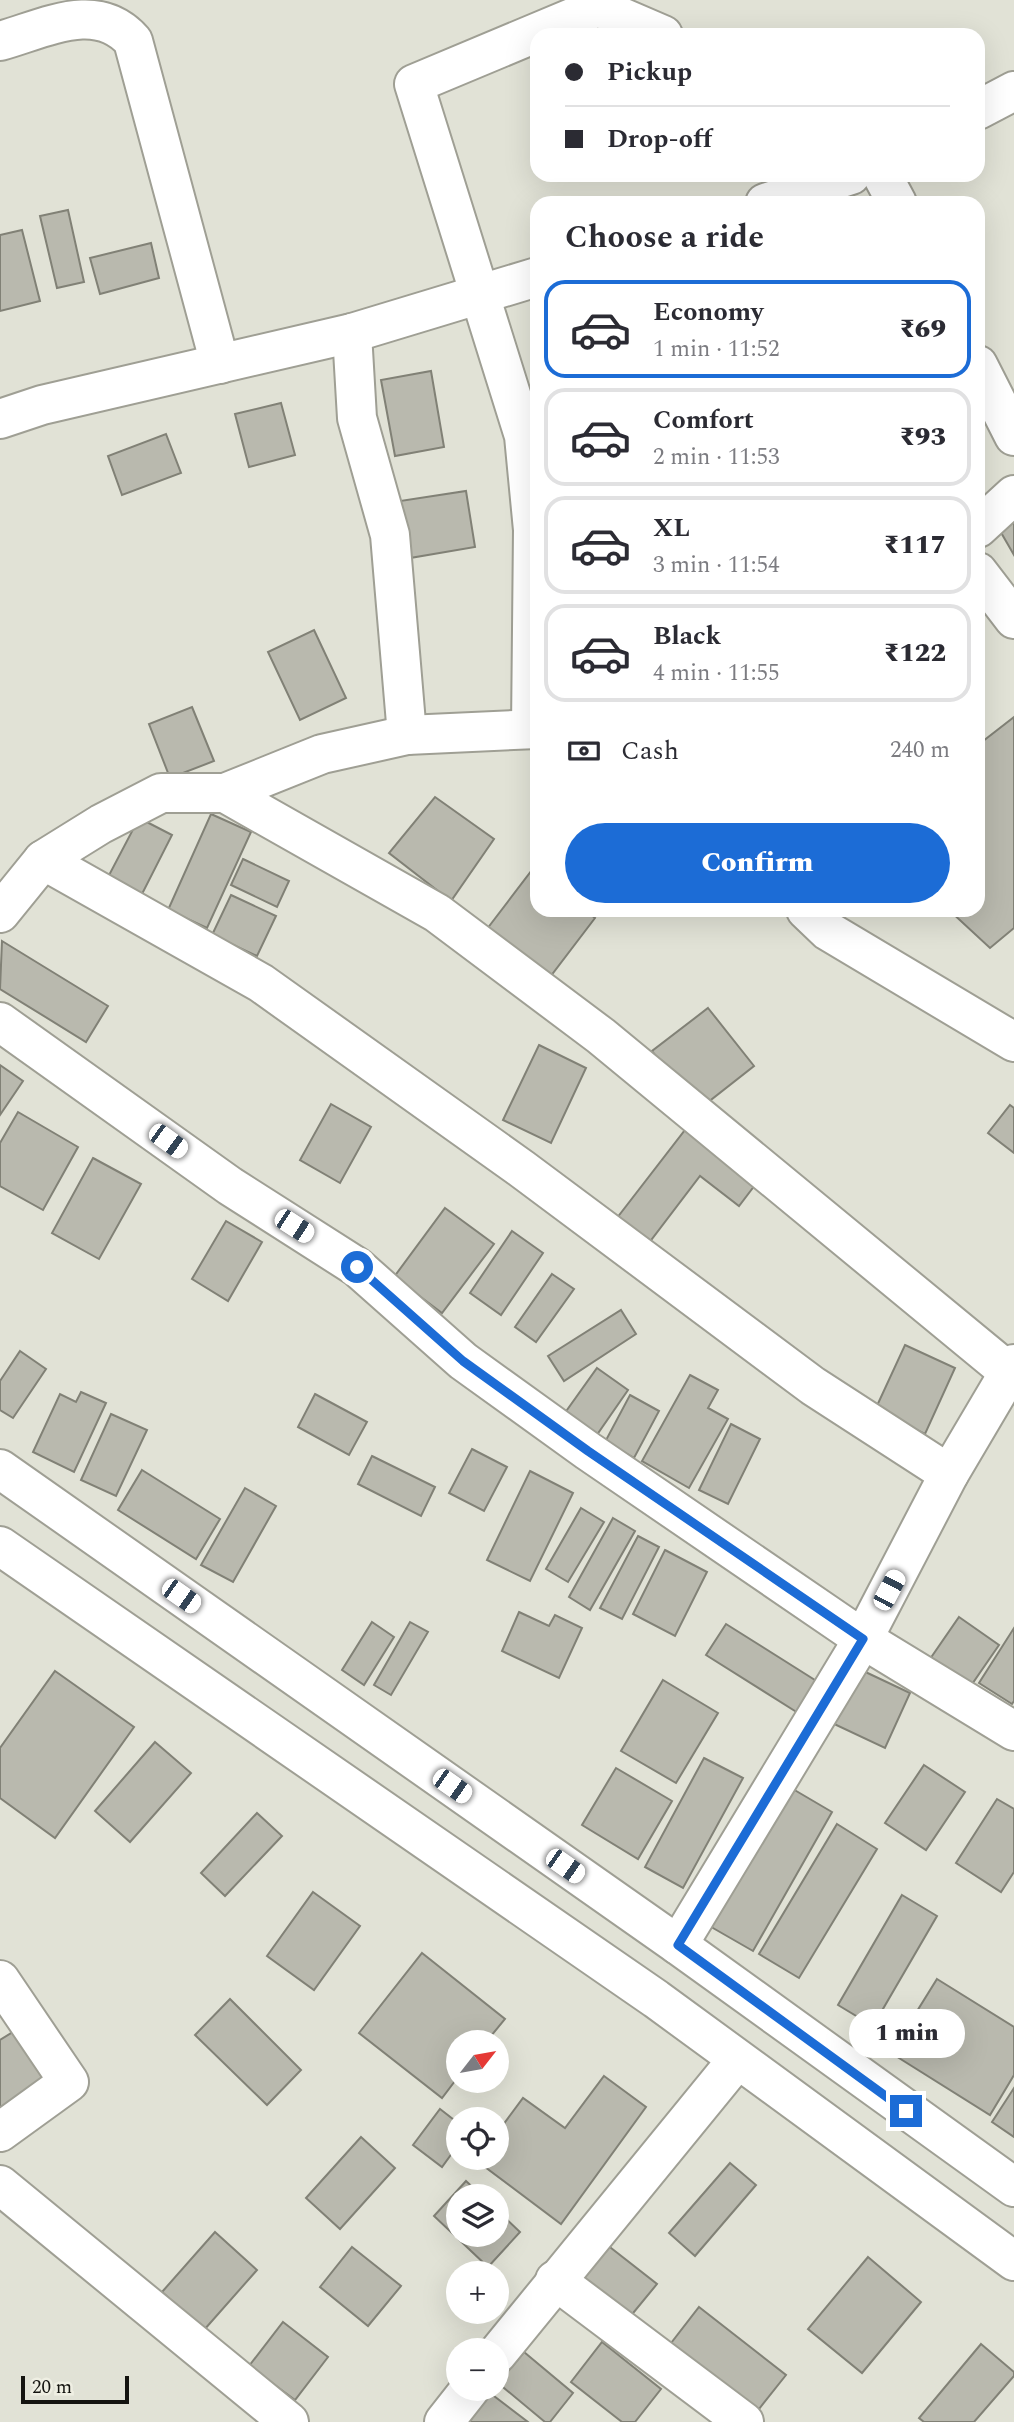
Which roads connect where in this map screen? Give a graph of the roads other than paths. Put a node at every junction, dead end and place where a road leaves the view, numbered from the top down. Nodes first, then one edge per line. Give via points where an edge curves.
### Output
1 (548, 28) edge
2 (647, 28) edge
3 (530, 35) edge
4 (0, 41) edge
5 (1014, 91) edge
6 (985, 106) edge
7 (830, 182) edge
8 (786, 196) edge
9 (530, 280) edge
10 (481, 296) junction
11 (352, 333) junction
12 (220, 364) junction
13 (985, 379) edge
14 (0, 419) edge
15 (1014, 436) edge
16 (1014, 495) edge
17 (530, 499) edge
18 (985, 522) edge
19 (985, 581) edge
20 (1014, 619) edge
21 (530, 729) edge
22 (407, 734) junction
23 (225, 793) junction
24 (43, 860) junction
25 (0, 913) edge
26 (813, 917) edge
27 (0, 1022) edge
28 (1014, 1042) edge
29 (1012, 1369) edge
30 (0, 1469) edge
31 (949, 1474) junction
32 (0, 1546) edge
33 (863, 1639) junction
34 (1014, 1731) edge
35 (678, 1945) junction
36 (0, 1980) edge
37 (737, 2060) junction
38 (0, 2132) edge
39 (1005, 2180) edge
40 (0, 2185) edge
41 (961, 2222) junction
42 (1014, 2261) edge
43 (555, 2280) junction
44 (509, 2339) edge
45 (461, 2401) edge
46 (289, 2422) edge
47 (444, 2422) edge
48 (744, 2422) edge

1 - 2 street via 598,7
3 - 10 street via 414,84
4 - 12 street via 87,16 110,21 133,41
5 - 6 street
7 - 8 street
9 - 10 street
10 - 11 street
10 - 17 street via 524,436
11 - 12 street
11 - 22 street via 357,418 390,535
12 - 14 street
13 - 15 street
16 - 18 street
19 - 20 street
21 - 22 street
22 - 23 street via 322,754
23 - 24 street via 161,793
23 - 29 street via 437,913 601,1036
24 - 25 street
24 - 31 street via 261,983 522,1169 813,1386
26 - 28 street via 828,931
27 - 33 street via 230,1186 357,1267 463,1361
29 - 31 street
30 - 35 street
31 - 33 street
32 - 37 street via 656,1999
33 - 34 street
33 - 35 street
35 - 39 street
36 - 38 street via 69,2082
37 - 41 street
37 - 43 street
39 - 41 street
40 - 46 street
41 - 42 street
43 - 44 street
43 - 48 street
45 - 47 street

